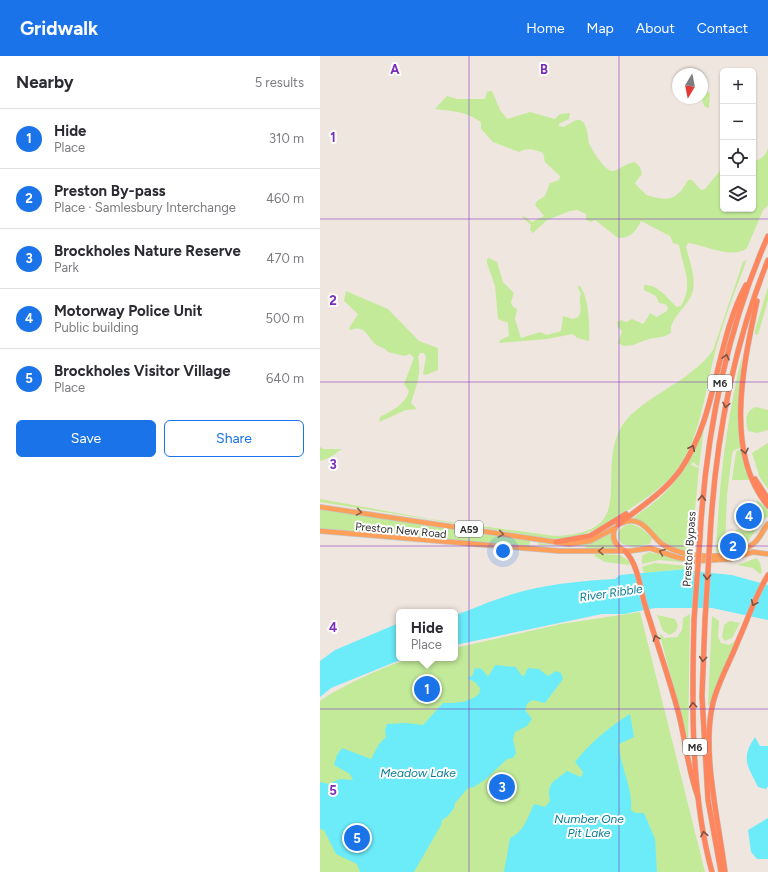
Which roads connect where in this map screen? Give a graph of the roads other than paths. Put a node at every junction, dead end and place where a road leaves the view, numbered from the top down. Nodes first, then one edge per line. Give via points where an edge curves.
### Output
1 (768, 236) edge
2 (768, 260) edge
3 (753, 272) junction
4 (762, 274) junction
5 (748, 466) junction
6 (768, 499) edge
7 (649, 502) junction
8 (320, 506) edge
9 (768, 506) edge
10 (768, 524) edge
11 (616, 526) junction
12 (320, 531) edge
13 (556, 542) junction
14 (625, 551) junction
15 (768, 554) edge
16 (768, 575) edge
17 (698, 797) junction
18 (712, 872) edge
19 (721, 872) edge
20 (725, 872) edge

1 - 3 highway, Preston Bypass / M6
2 - 4 highway, Preston Bypass / M6
7 -> 3 highway via 666,487 681,468 698,435 730,325 739,299
17 -> 3 highway, Preston Bypass / M6, bridge via 692,700 702,490 717,397 730,340
4 -> 5 highway via 748,339 741,389 743,441
4 -> 19 highway, Preston Bypass / M6, bridge via 725,405 712,490 702,696 708,800
5 - 6 highway
5 - 9 highway via 755,486
7 - 11 highway
7 - 13 highway via 590,536
8 -> 13 highway, Preston New Road / A59
10 - 11 highway, Preston New Road via 757,541 745,549 708,556 671,549 657,540 644,525 637,522 630,521
11 - 13 highway, Preston New Road / A59 via 590,541 569,544
11 - 14 highway via 613,533 614,542
14 -> 12 highway, Preston New Road / A59 via 529,550
15 -> 14 highway, Preston New Road via 753,552 731,559 705,561 682,559 653,548
17 -> 14 highway via 691,778 679,715 634,565
16 -> 20 highway via 718,686 710,721 712,785
18 -> 17 highway, Preston Bypass / M6

